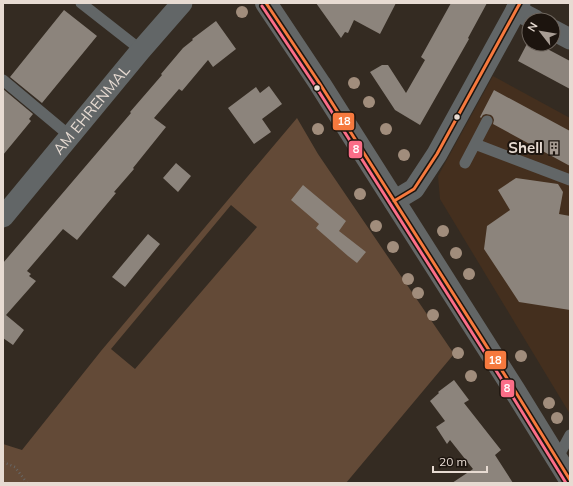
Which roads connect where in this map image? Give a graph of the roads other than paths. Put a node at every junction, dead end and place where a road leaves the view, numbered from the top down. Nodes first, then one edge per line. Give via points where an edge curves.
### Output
1 (81, 3) edge
2 (182, 3) edge
3 (518, 6) edge
4 (275, 8) edge
5 (561, 35) edge
6 (570, 40) edge
7 (141, 50) junction
8 (3, 80) edge
9 (487, 121) dead end
10 (70, 136) junction
11 (475, 144) junction
12 (465, 163) dead end
13 (570, 180) edge
14 (394, 201) junction
15 (3, 217) edge
16 (570, 436) edge
17 (557, 459) junction
18 (570, 480) edge

1 - 7 lane
2 - 7 street, AM EHRENMAL
3 - 14 street via 437,154 414,189
4 - 14 main road
5 - 6 street
7 - 10 street, AM EHRENMAL
8 - 10 lane
9 - 11 lane
10 - 15 street, AM EHRENMAL
11 - 12 lane
11 - 13 lane
14 - 17 main road
16 - 17 lane
17 - 18 main road

